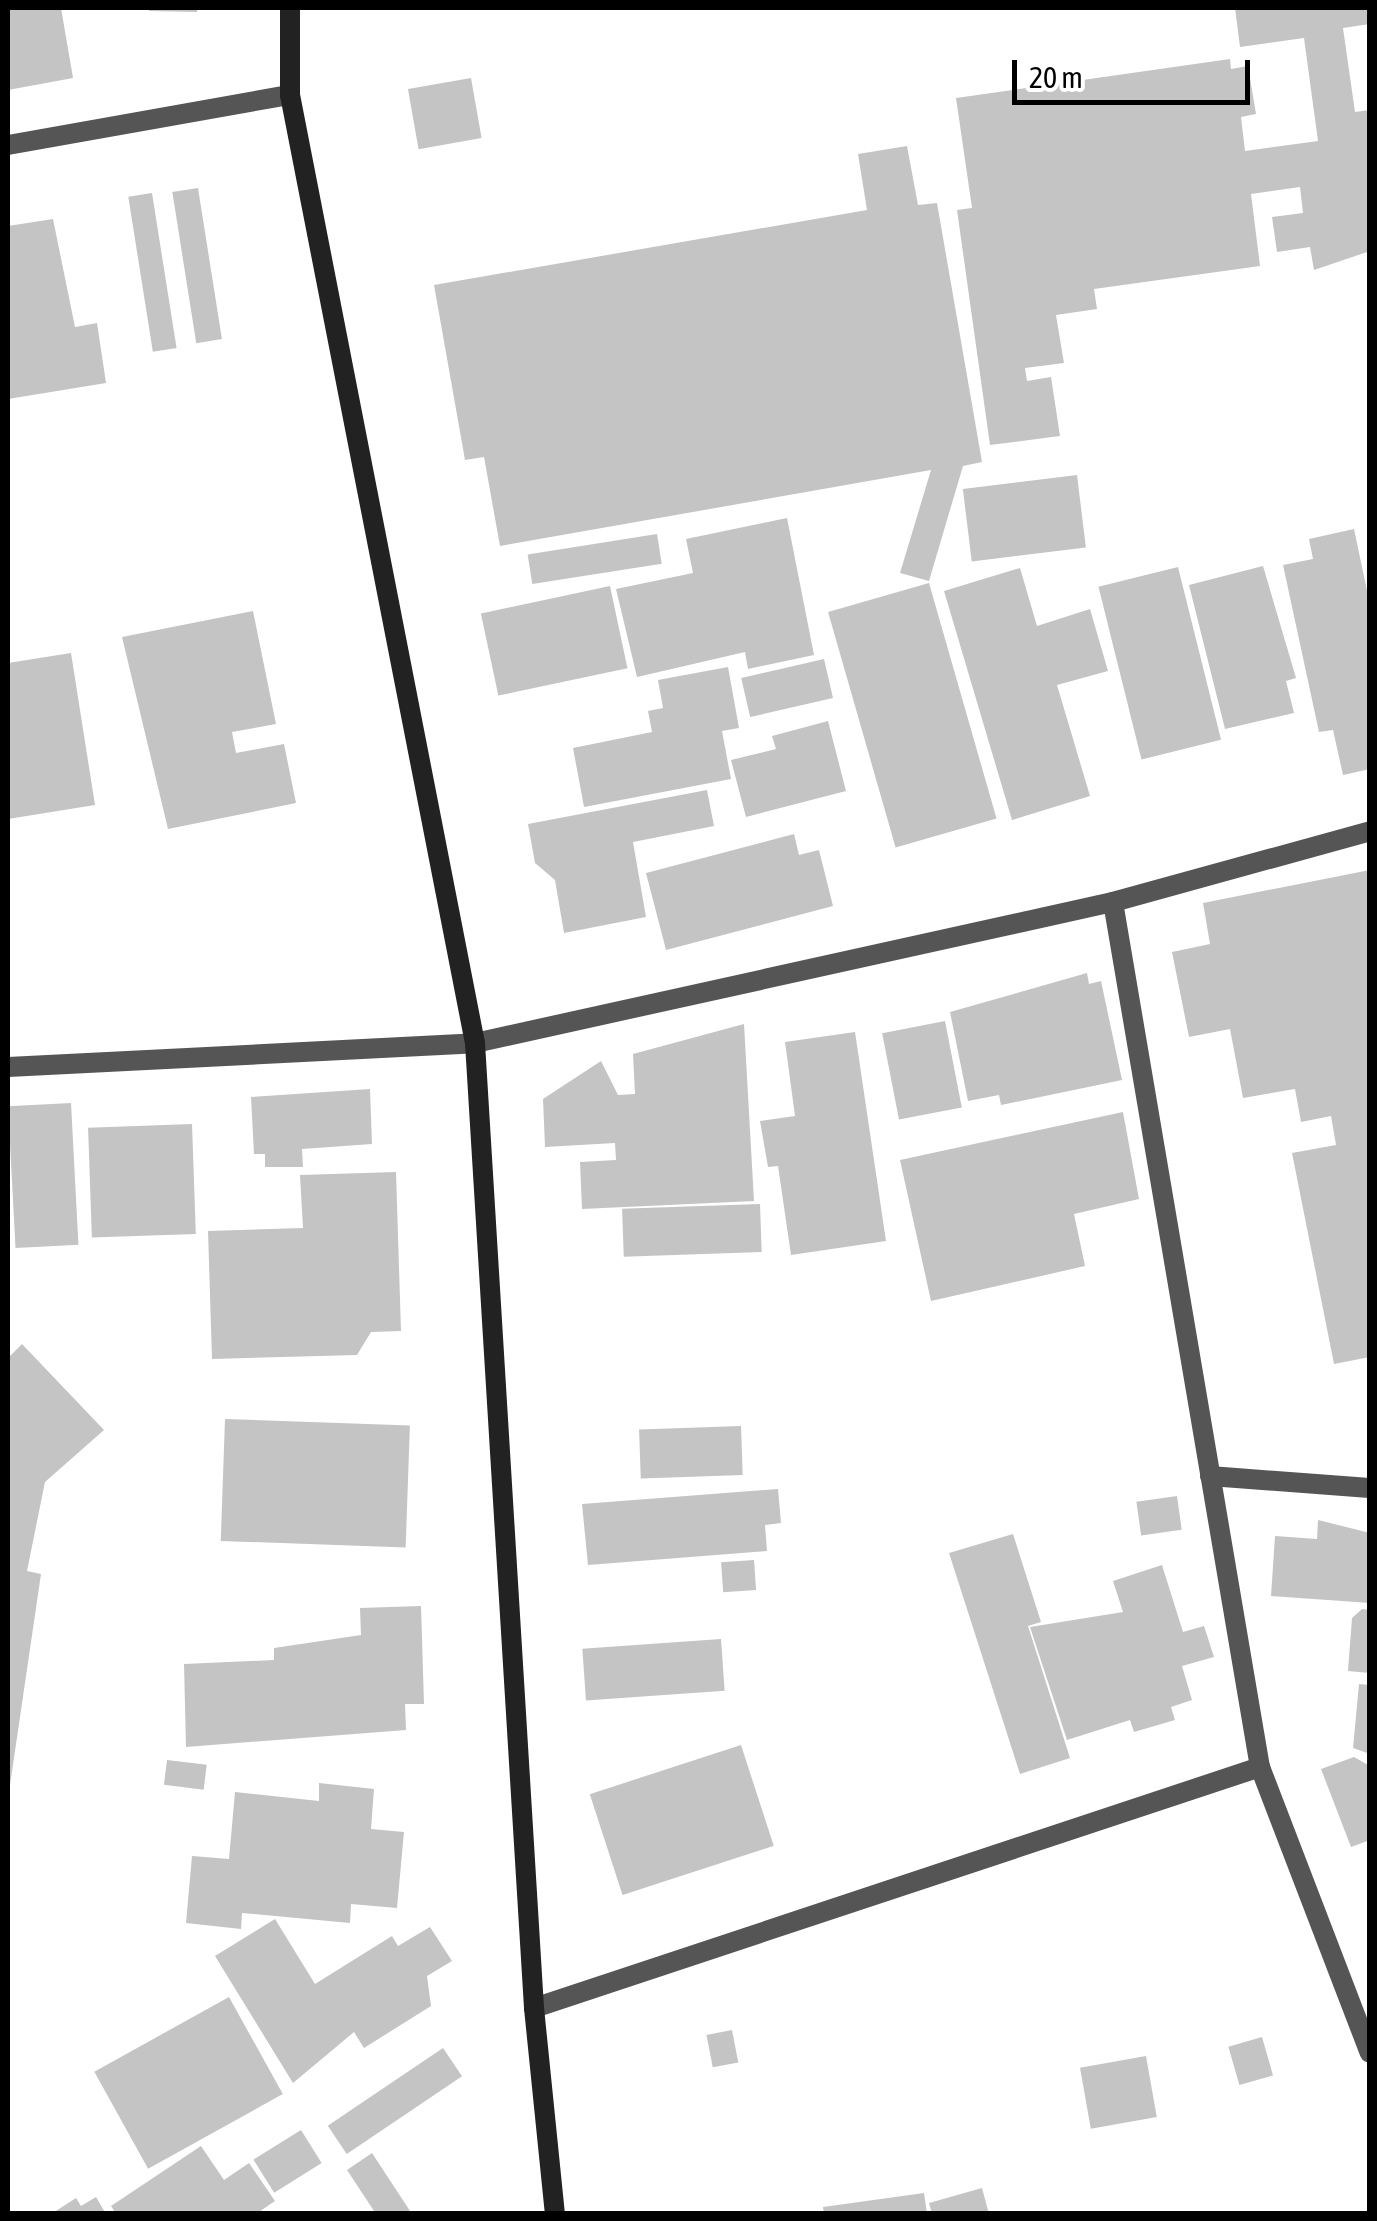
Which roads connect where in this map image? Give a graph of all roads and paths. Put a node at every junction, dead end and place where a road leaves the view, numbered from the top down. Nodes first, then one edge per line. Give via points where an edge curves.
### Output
1 (290, 8) edge
2 (290, 95) junction
3 (8, 144) edge
4 (1370, 831) edge
5 (1113, 902) junction
6 (475, 1043) junction
7 (8, 1067) edge
8 (1210, 1476) junction
9 (1370, 1488) edge
10 (1260, 1767) junction
11 (534, 2008) junction
12 (1370, 2053) edge
13 (555, 2214) edge

1 - 2 street
2 - 3 street
2 - 6 street
4 - 5 street
5 - 6 street
5 - 8 street
6 - 7 street
6 - 11 street
8 - 9 street
8 - 10 street
10 - 11 street
10 - 12 street
11 - 13 street

